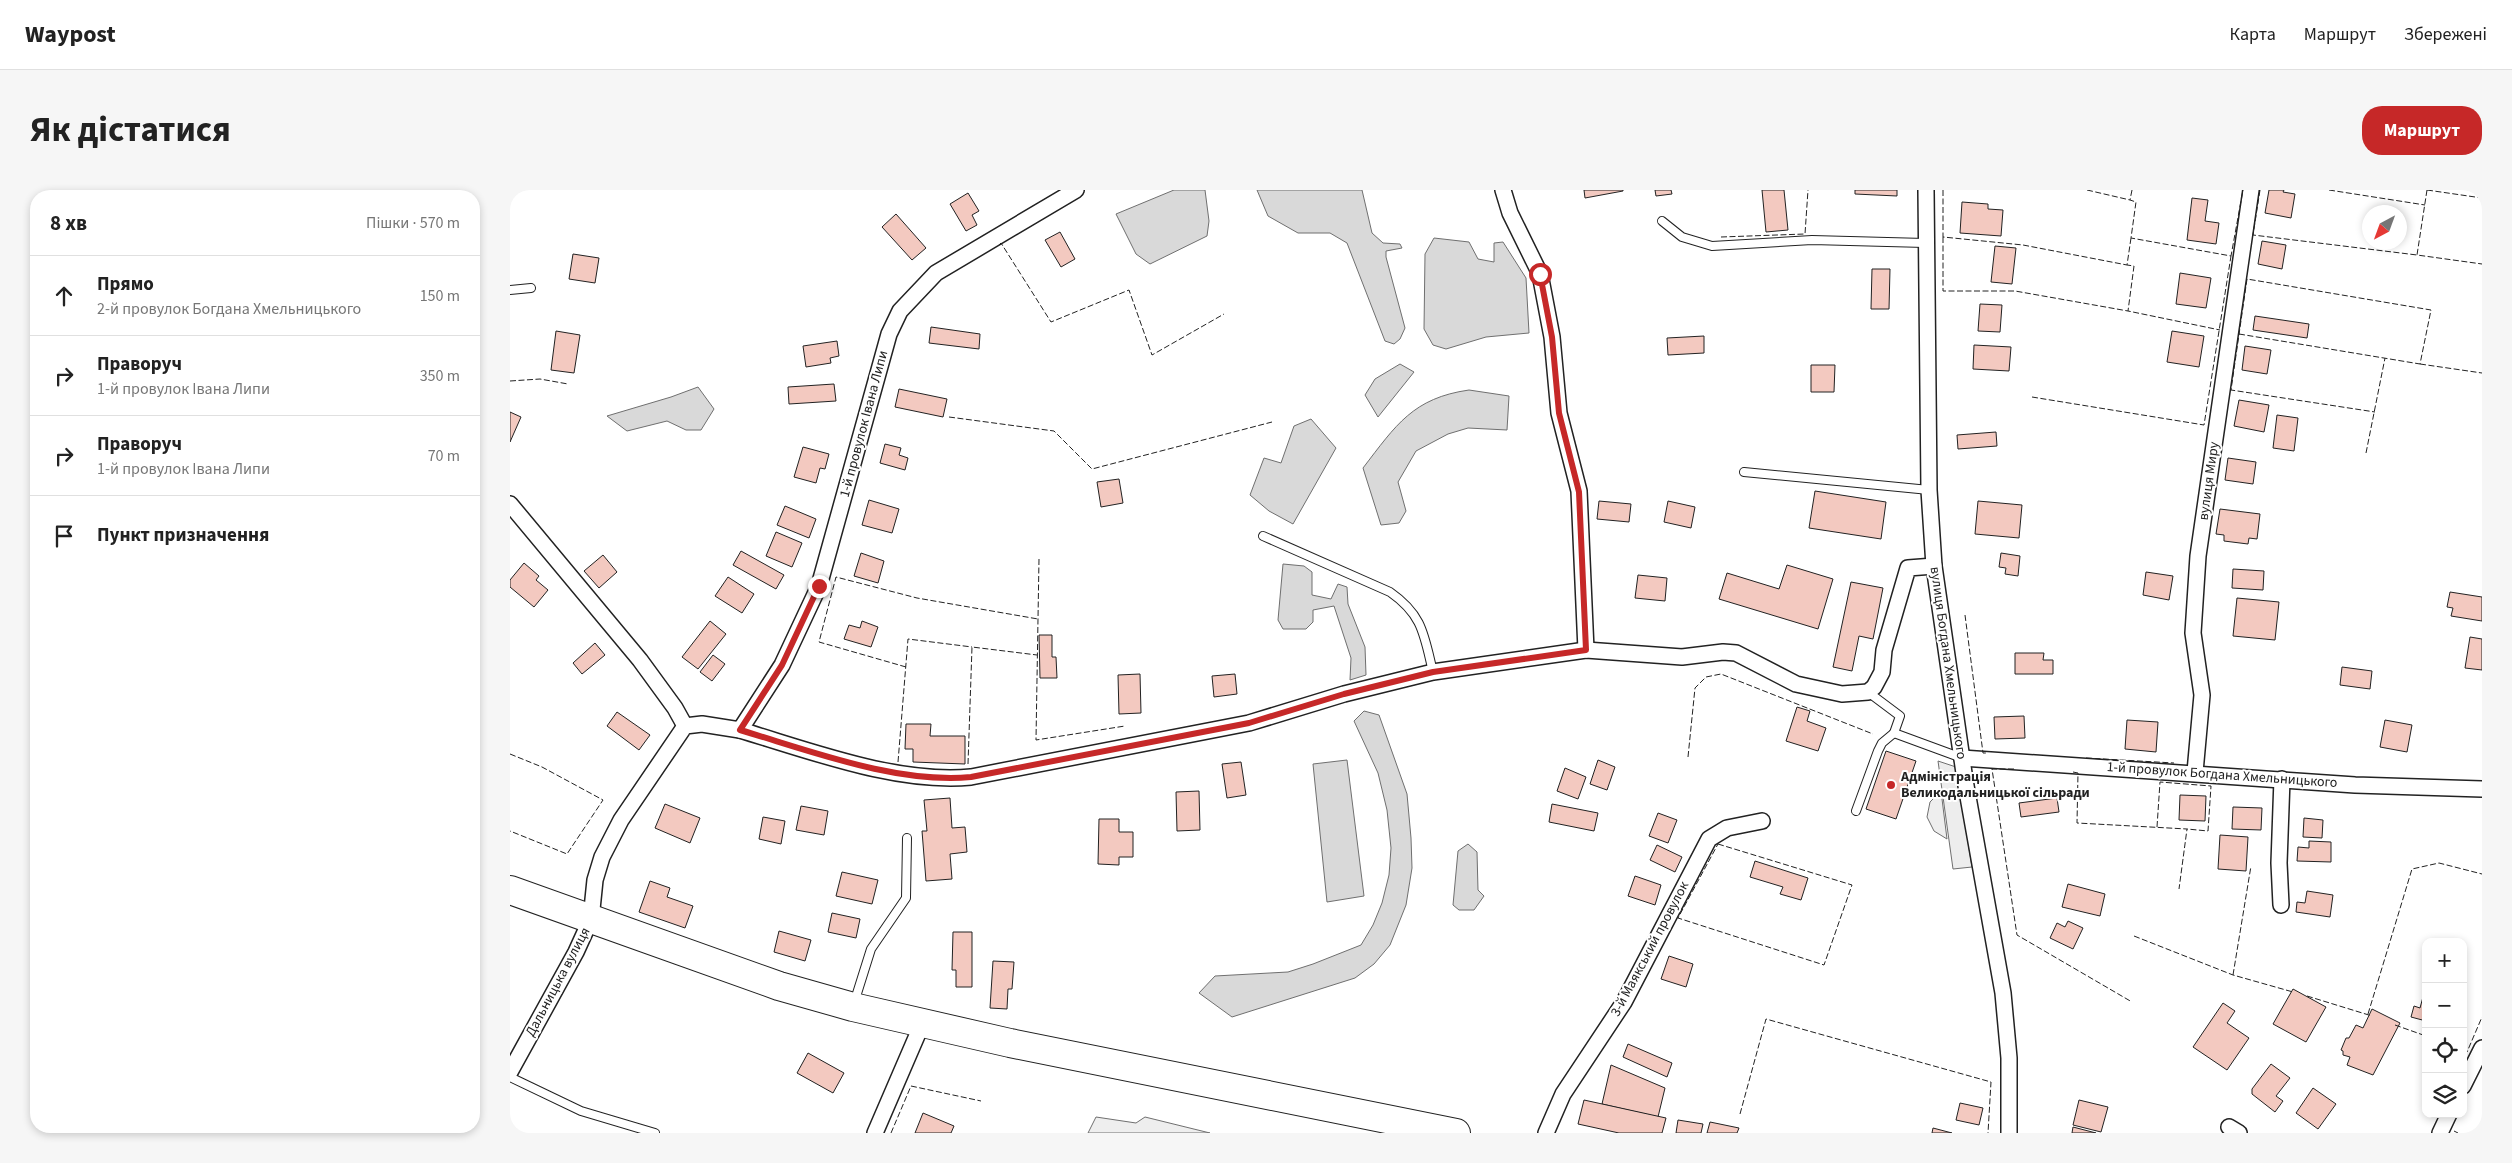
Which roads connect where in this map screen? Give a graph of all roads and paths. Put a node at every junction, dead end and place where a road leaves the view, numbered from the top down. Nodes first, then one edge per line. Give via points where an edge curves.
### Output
1 (1076, 190) edge
2 (1503, 190) edge
3 (1926, 190) edge
4 (2251, 190) edge
5 (1662, 221) dead end
6 (1925, 243) junction
7 (531, 288) dead end
8 (510, 290) edge
9 (1744, 472) dead end
10 (1929, 490) junction
11 (510, 504) edge
12 (1263, 536) dead end
13 (1934, 566) junction
14 (1586, 650) junction
15 (1433, 672) junction
16 (1868, 692) junction
17 (685, 726) junction
18 (740, 730) junction
19 (1894, 733) junction
20 (1962, 758) junction
21 (2196, 772) junction
22 (2282, 779) junction
23 (2482, 789) edge
24 (1856, 811) dead end
25 (1762, 821) dead end
26 (907, 838) dead end
27 (510, 890) edge
28 (2281, 905) dead end
29 (591, 919) junction
30 (853, 1007) junction
31 (922, 1024) junction
32 (2482, 1048) edge
33 (510, 1072) edge
34 (510, 1076) edge
35 (2467, 1078) edge
36 (2447, 1118) edge
37 (654, 1133) edge
38 (875, 1133) edge
39 (1456, 1133) edge
40 (1546, 1133) edge
41 (2009, 1133) edge
42 (2440, 1133) edge

1 - 18 street, 1-й провулок Івана Липи via 936,273 897,316 889,334 819,586 782,665
2 - 14 street via 1510,213 1540,274 1552,337 1559,413 1579,492
3 - 6 street, вулиця Богдана Хмельницького
4 - 21 street, вулиця Миру via 2198,556 2193,633 2202,695
5 - 6 lane via 1682,237 1712,246 1812,240
6 - 10 street, вулиця Богдана Хмельницького
7 - 8 lane
9 - 10 lane
10 - 13 street, вулиця Богдана Хмельницького
11 - 17 street via 640,660
12 - 15 lane via 1390,592 1405,602 1418,619
13 - 16 street via 1908,568 1884,650 1882,672
13 - 20 street, вулиця Богдана Хмельницького
14 - 15 street
14 - 16 street via 1682,657 1736,653 1796,684 1842,694
15 - 18 street via 1387,682 1249,723 951,779 932,779 885,770
16 - 19 lane via 1900,716
17 - 18 street via 702,724
17 - 29 street via 620,820 595,880
19 - 20 lane
19 - 24 lane via 1878,751
20 - 21 street, 1-й провулок Богдана Хмельницького
20 - 41 street, вулиця Богдана Хмельницького via 2004,1001 2009,1058
21 - 22 street, 1-й провулок Богдана Хмельницького
22 - 23 street, 1-й провулок Богдана Хмельницького
22 - 28 street
25 - 40 street, 3-й Маякський провулок via 1727,828 1709,839 1624,1002 1563,1094
26 - 30 lane via 906,898 871,949
27 - 29 highway
29 - 30 highway via 779,986
29 - 33 street, Дальницька вулиця
30 - 31 highway
31 - 38 street
31 - 39 highway
32 - 35 street
34 - 37 lane via 581,1111
36 - 42 street

